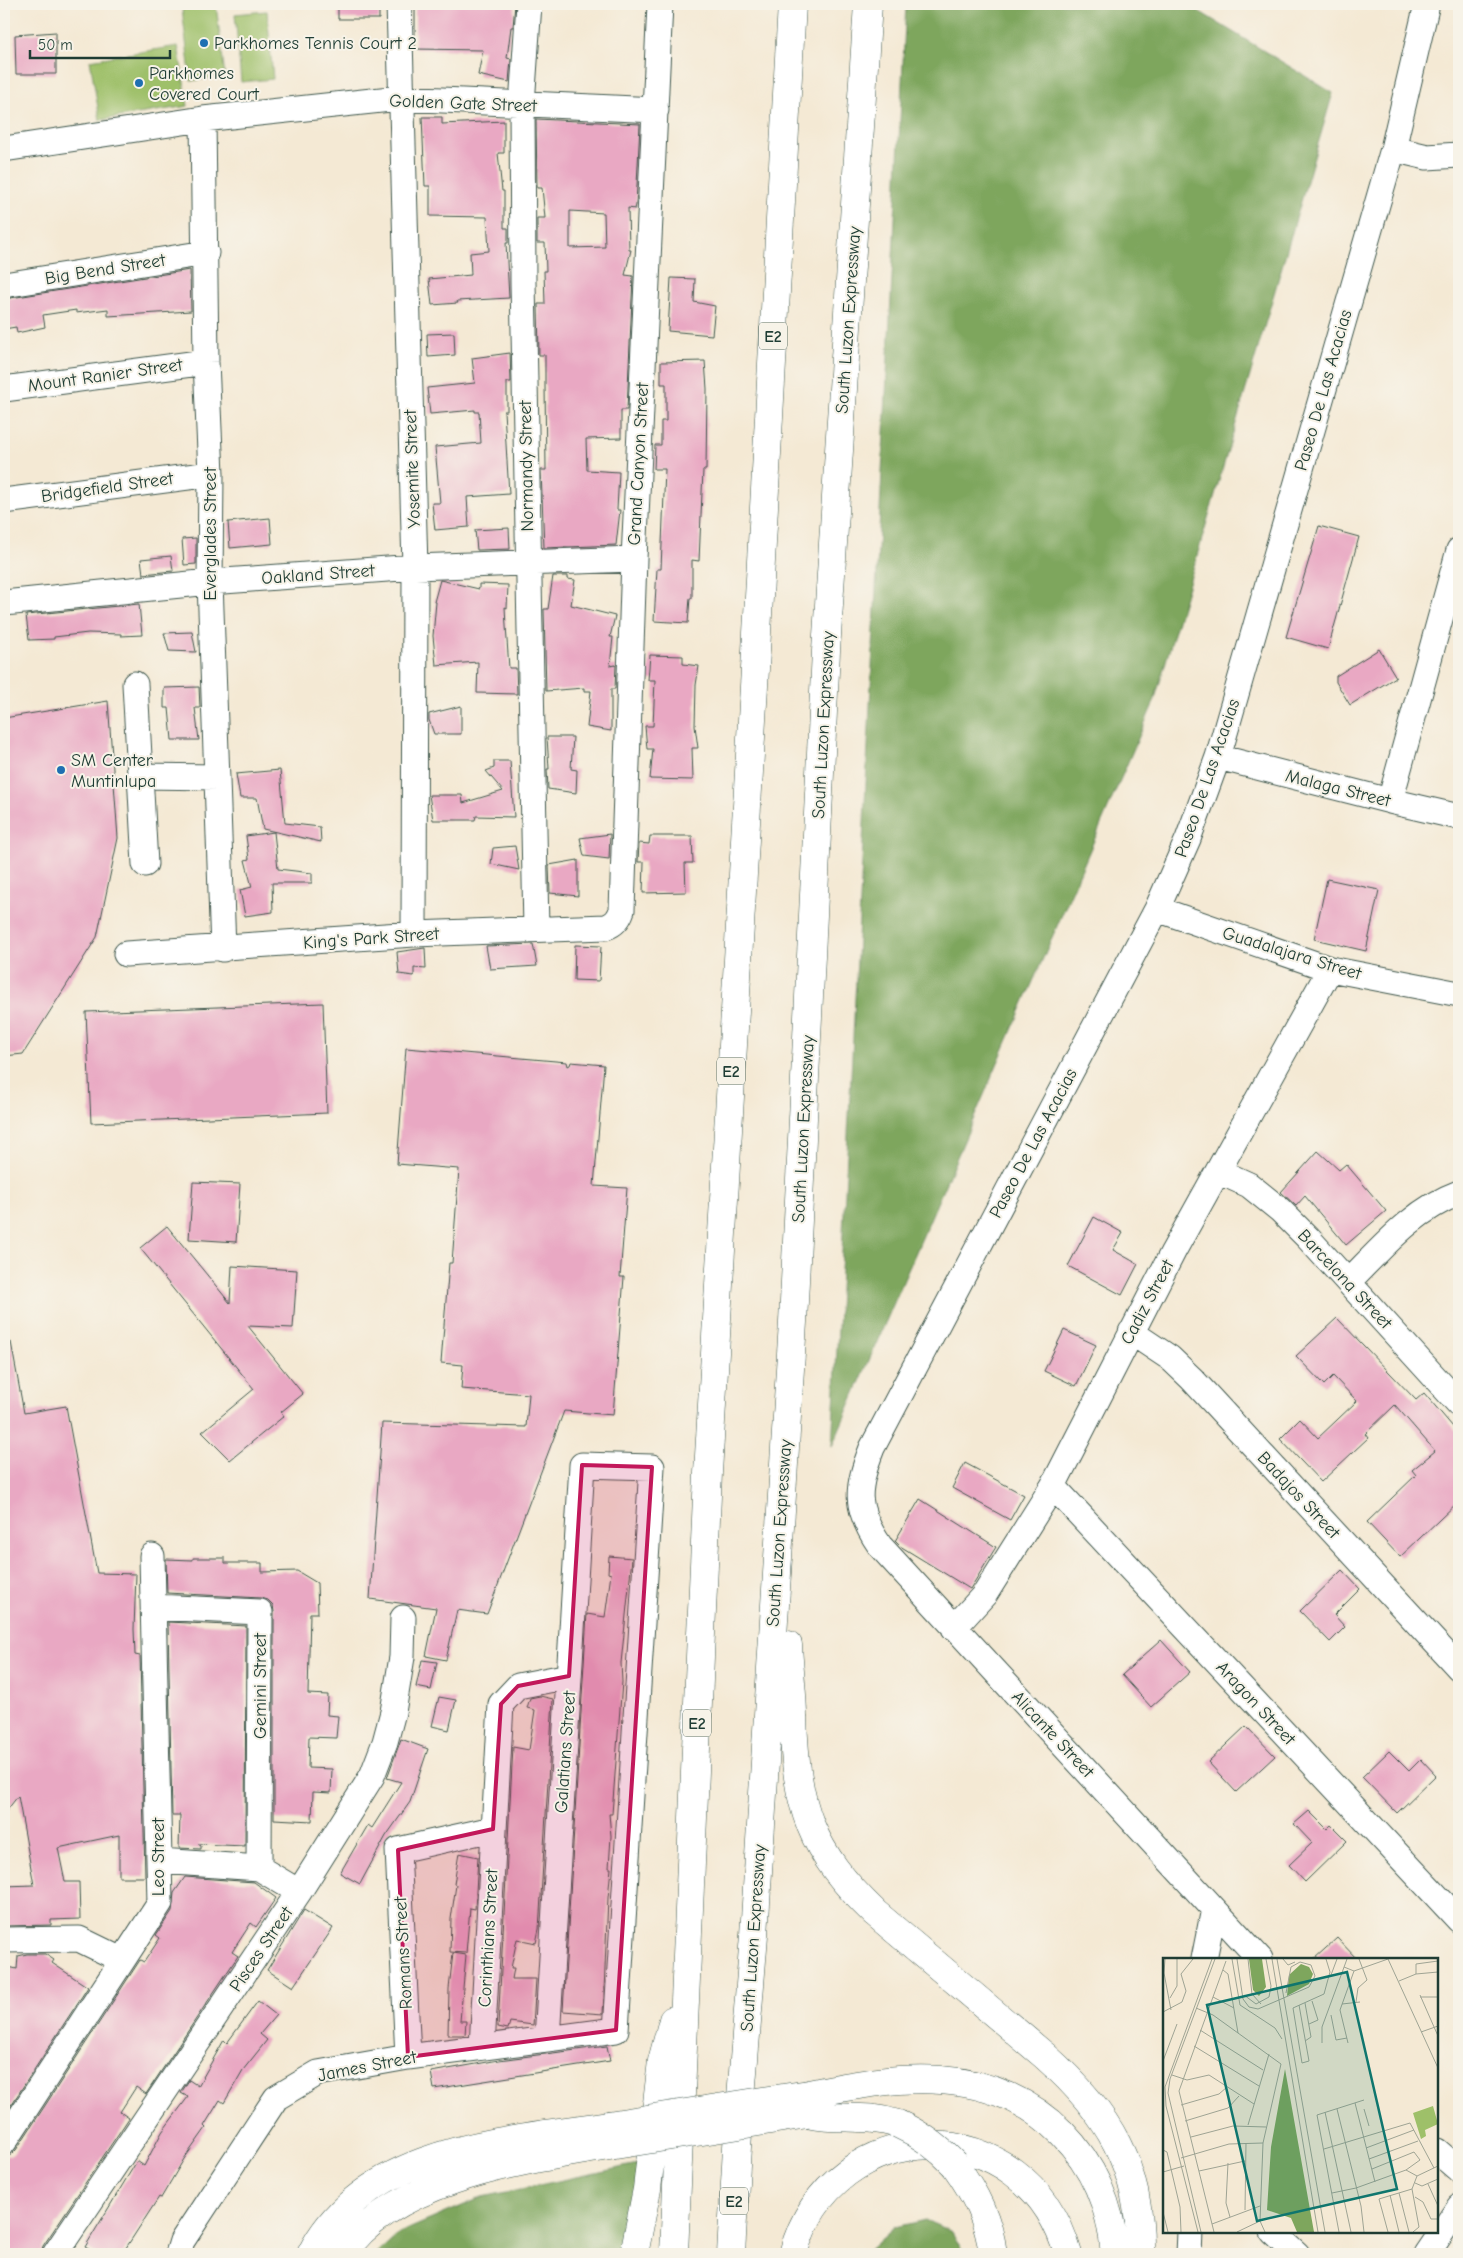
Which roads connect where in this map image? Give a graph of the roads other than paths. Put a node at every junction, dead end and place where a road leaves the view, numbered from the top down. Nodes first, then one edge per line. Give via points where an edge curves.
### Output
1 (399, 4) edge
2 (529, 4) edge
3 (660, 4) edge
4 (792, 4) edge
5 (868, 4) edge
6 (1427, 4) edge
7 (400, 98) junction
8 (522, 104) junction
9 (656, 110) junction
10 (203, 119) junction
11 (4, 149) edge
12 (1393, 149) junction
13 (1459, 155) edge
14 (206, 253) junction
15 (4, 285) edge
16 (206, 362) junction
17 (4, 389) edge
18 (210, 474) junction
19 (4, 501) edge
20 (1459, 550) edge
21 (634, 559) junction
22 (527, 562) junction
23 (414, 567) junction
24 (210, 582) junction
25 (4, 603) edge
26 (1448, 630) edge
27 (136, 684) dead end
28 (1218, 757) junction
29 (141, 776) junction
30 (216, 777) junction
31 (1390, 801) junction
32 (1459, 817) edge
33 (146, 864) dead end
34 (1157, 910) junction
35 (616, 922) joint
36 (536, 929) junction
37 (414, 934) junction
38 (223, 949) junction
39 (126, 954) dead end
40 (1330, 969) junction
41 (1459, 994) edge
42 (1218, 1171) junction
43 (1459, 1194) edge
44 (1348, 1282) junction
45 (1131, 1332) junction
46 (1457, 1397) edge
47 (1053, 1486) junction
48 (860, 1501) joint
49 (152, 1556) dead end
50 (777, 1569) junction
51 (154, 1607) junction
52 (404, 1618) dead end
53 (954, 1628) junction
54 (1459, 1668) edge
55 (569, 1676) junction
56 (494, 1829) junction
57 (160, 1861) junction
58 (259, 1868) junction
59 (299, 1892) junction
60 (1214, 1909) junction
61 (1459, 1920) edge
62 (4, 1940) edge
63 (1204, 1958) edge
64 (1259, 1958) edge
65 (122, 1960) junction
66 (686, 1973) junction
67 (616, 2030) joint
68 (547, 2039) junction
69 (482, 2047) junction
70 (408, 2057) junction
71 (808, 2104) junction
72 (608, 2135) junction
73 (4, 2142) edge
74 (737, 2148) junction
75 (1438, 2151) edge
76 (1459, 2170) edge
77 (1459, 2208) edge
78 (1190, 2233) edge
79 (1274, 2233) edge
80 (178, 2250) edge
81 (55, 2254) edge
82 (311, 2254) edge
83 (343, 2254) edge
84 (634, 2254) edge
85 (674, 2254) edge
86 (731, 2254) edge
87 (750, 2254) edge
88 (793, 2254) edge
89 (992, 2254) edge
90 (1068, 2254) edge
91 (1096, 2254) edge
92 (1114, 2254) edge
93 (1140, 2254) edge
94 (1189, 2254) edge
95 (1296, 2254) edge
96 (1427, 2254) edge

1 - 7 street, Yosemite Street
2 - 8 street, Normandy Street
3 - 9 street, Grand Canyon Street
4 - 66 highway, E2 via 708,1473
5 - 50 highway, South Luzon Expressway / E2 via 826,651 795,1283
6 - 12 street, Paseo De Las Acacias
7 - 8 street, Golden Gate Street
7 - 10 street, Golden Gate Street
7 - 23 street, Yosemite Street
8 - 9 street, Golden Gate Street
8 - 22 street, Normandy Street
9 - 21 street, Grand Canyon Street
10 - 11 street, Golden Gate Street
10 - 14 street, Everglades Street
12 - 13 street via 1427,157
12 - 28 street, Paseo De Las Acacias
14 - 15 street, Big Bend Street
14 - 16 street, Everglades Street
16 - 17 street, Mount Ranier Street
16 - 18 street, Everglades Street
18 - 19 street, Bridgefield Street
18 - 24 street, Everglades Street
20 - 26 street
21 - 22 street, Oakland Street
21 - 35 street, Grand Canyon Street via 622,910
22 - 23 street, Oakland Street
22 - 36 street, Normandy Street
23 - 24 street, Oakland Street
23 - 37 street, Yosemite Street
24 - 25 street, Oakland Street
24 - 30 street, Everglades Street
26 - 31 street
27 - 29 street
28 - 31 street, Malaga Street
28 - 34 street, Paseo De Las Acacias via 1188,839
29 - 30 street
29 - 33 street
30 - 38 street, Everglades Street
31 - 32 street, Malaga Street
34 - 40 street, Guadalajara Street
34 - 48 street, Paseo De Las Acacias via 872,1448 862,1475
35 - 36 street, King's Park Street via 606,927
36 - 37 street, King's Park Street
37 - 38 street, King's Park Street
38 - 39 street, King's Park Street
40 - 41 street, Guadalajara Street
40 - 42 street, Cadiz Street
42 - 44 street, Barcelona Street via 1249,1186 1280,1210
42 - 45 street, Cadiz Street
43 - 44 street via 1412,1218
44 - 46 street, Barcelona Street
45 - 47 street, Cadiz Street
45 - 54 street, Badajos Street via 1170,1358 1192,1379
47 - 53 street, Cadiz Street via 985,1594
47 - 61 street, Aragon Street
48 - 53 street, Alicante Street via 866,1527 880,1546
49 - 51 street, Leo Street
50 - 74 highway, South Luzon Expressway / E2
50 - 93 highway via 788,1629 793,1738 804,1809 816,1841 856,1895 1045,2056 1091,2103 1112,2135 1132,2178 1139,2219
51 - 57 street, Leo Street
51 - 58 street, Gemini Street via 260,1612
52 - 59 street, Pisces Street via 402,1657 393,1712 372,1776
53 - 60 street, Alicante Street
55 - 56 street, Corinthians Street via 518,1686 501,1704
55 - 67 street, Galatians Street via 582,1465 652,1467
55 - 68 street, Galatians Street
56 - 69 street, Corinthians Street
56 - 70 street, Romans Street via 398,1850
57 - 58 street
57 - 65 street, Leo Street via 160,1903
58 - 59 street
59 - 81 street, Pisces Street
60 - 63 street
60 - 64 street, Alicante Street
62 - 65 street via 79,1939
65 - 73 street, Leo Street
66 - 84 highway via 662,2061 648,2189
66 - 85 highway, E2
67 - 68 street, James Street
68 - 69 street, James Street
69 - 70 street, James Street
70 - 80 street, James Street via 318,2072 276,2098
71 - 72 highway, bridge
71 - 89 highway, bridge via 827,2118 872,2117 898,2124 931,2142 956,2165 979,2202 986,2219
71 - 91 highway via 910,2094 945,2095 967,2099 1004,2114 1036,2132 1070,2169 1088,2209
71 - 92 highway via 856,2085 903,2080 971,2084 1011,2098 1046,2118 1085,2161 1103,2194 1113,2234
72 - 82 highway via 475,2147 409,2168 372,2187 346,2206 325,2230
72 - 83 highway via 437,2186 374,2221
74 - 86 highway, South Luzon Expressway / E2
74 - 87 highway
75 - 76 street
77 - 96 street
78 - 94 street
79 - 95 street
88 - 90 highway via 812,2209 837,2180 878,2155 931,2145 974,2152 1016,2173 1030,2185 1054,2217

